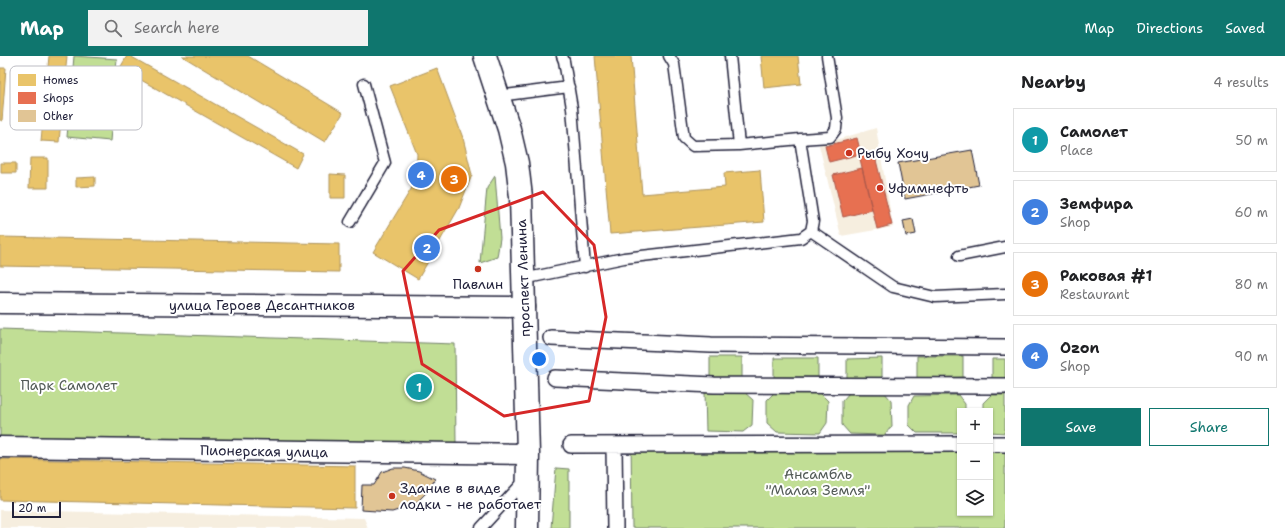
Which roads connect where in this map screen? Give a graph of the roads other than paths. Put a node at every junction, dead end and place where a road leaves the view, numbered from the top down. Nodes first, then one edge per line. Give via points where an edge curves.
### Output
1 (485, 56) edge
2 (562, 56) edge
3 (669, 56) edge
4 (730, 56) edge
5 (827, 56) edge
6 (364, 84) dead end
7 (569, 87) junction
8 (498, 96) junction
9 (800, 140) junction
10 (739, 145) junction
11 (350, 222) dead end
12 (811, 231) junction
13 (1005, 247) edge
14 (959, 256) dead end
15 (585, 267) junction
16 (523, 280) junction
17 (1005, 294) edge
18 (0, 303) edge
19 (524, 307) junction
20 (551, 338) dead end
21 (1005, 347) edge
22 (555, 378) dead end
23 (1005, 386) edge
24 (957, 444) edge
25 (993, 444) edge
26 (1005, 444) edge
27 (571, 445) dead end
28 (614, 445) junction
29 (0, 447) edge
30 (528, 454) junction
31 (527, 477) junction
32 (481, 528) edge
33 (527, 528) edge
34 (615, 528) edge

1 - 8 street, проспект Ленина
2 - 7 lane
3 - 10 lane via 674,64 684,138 693,146
4 - 10 lane
5 - 9 lane via 837,118 836,129 830,137
6 - 11 lane via 385,163
7 - 8 lane
7 - 15 lane
8 - 16 street, проспект Ленина via 517,163 521,197
9 - 10 lane
9 - 12 lane via 812,222
12 - 15 lane via 801,238 624,258
12 - 17 lane via 893,287 935,297
13 - 14 lane
15 - 16 lane
16 - 19 street, проспект Ленина
18 - 19 street, улица Героев Десантников
19 - 30 street, проспект Ленина
20 - 21 street via 718,345
22 - 23 street via 714,385
24 - 28 street
25 - 26 street
27 - 28 street
28 - 34 street
29 - 30 street, Пионерская улица
30 - 31 street, проспект Ленина
31 - 32 lane
31 - 33 street, проспект Ленина

